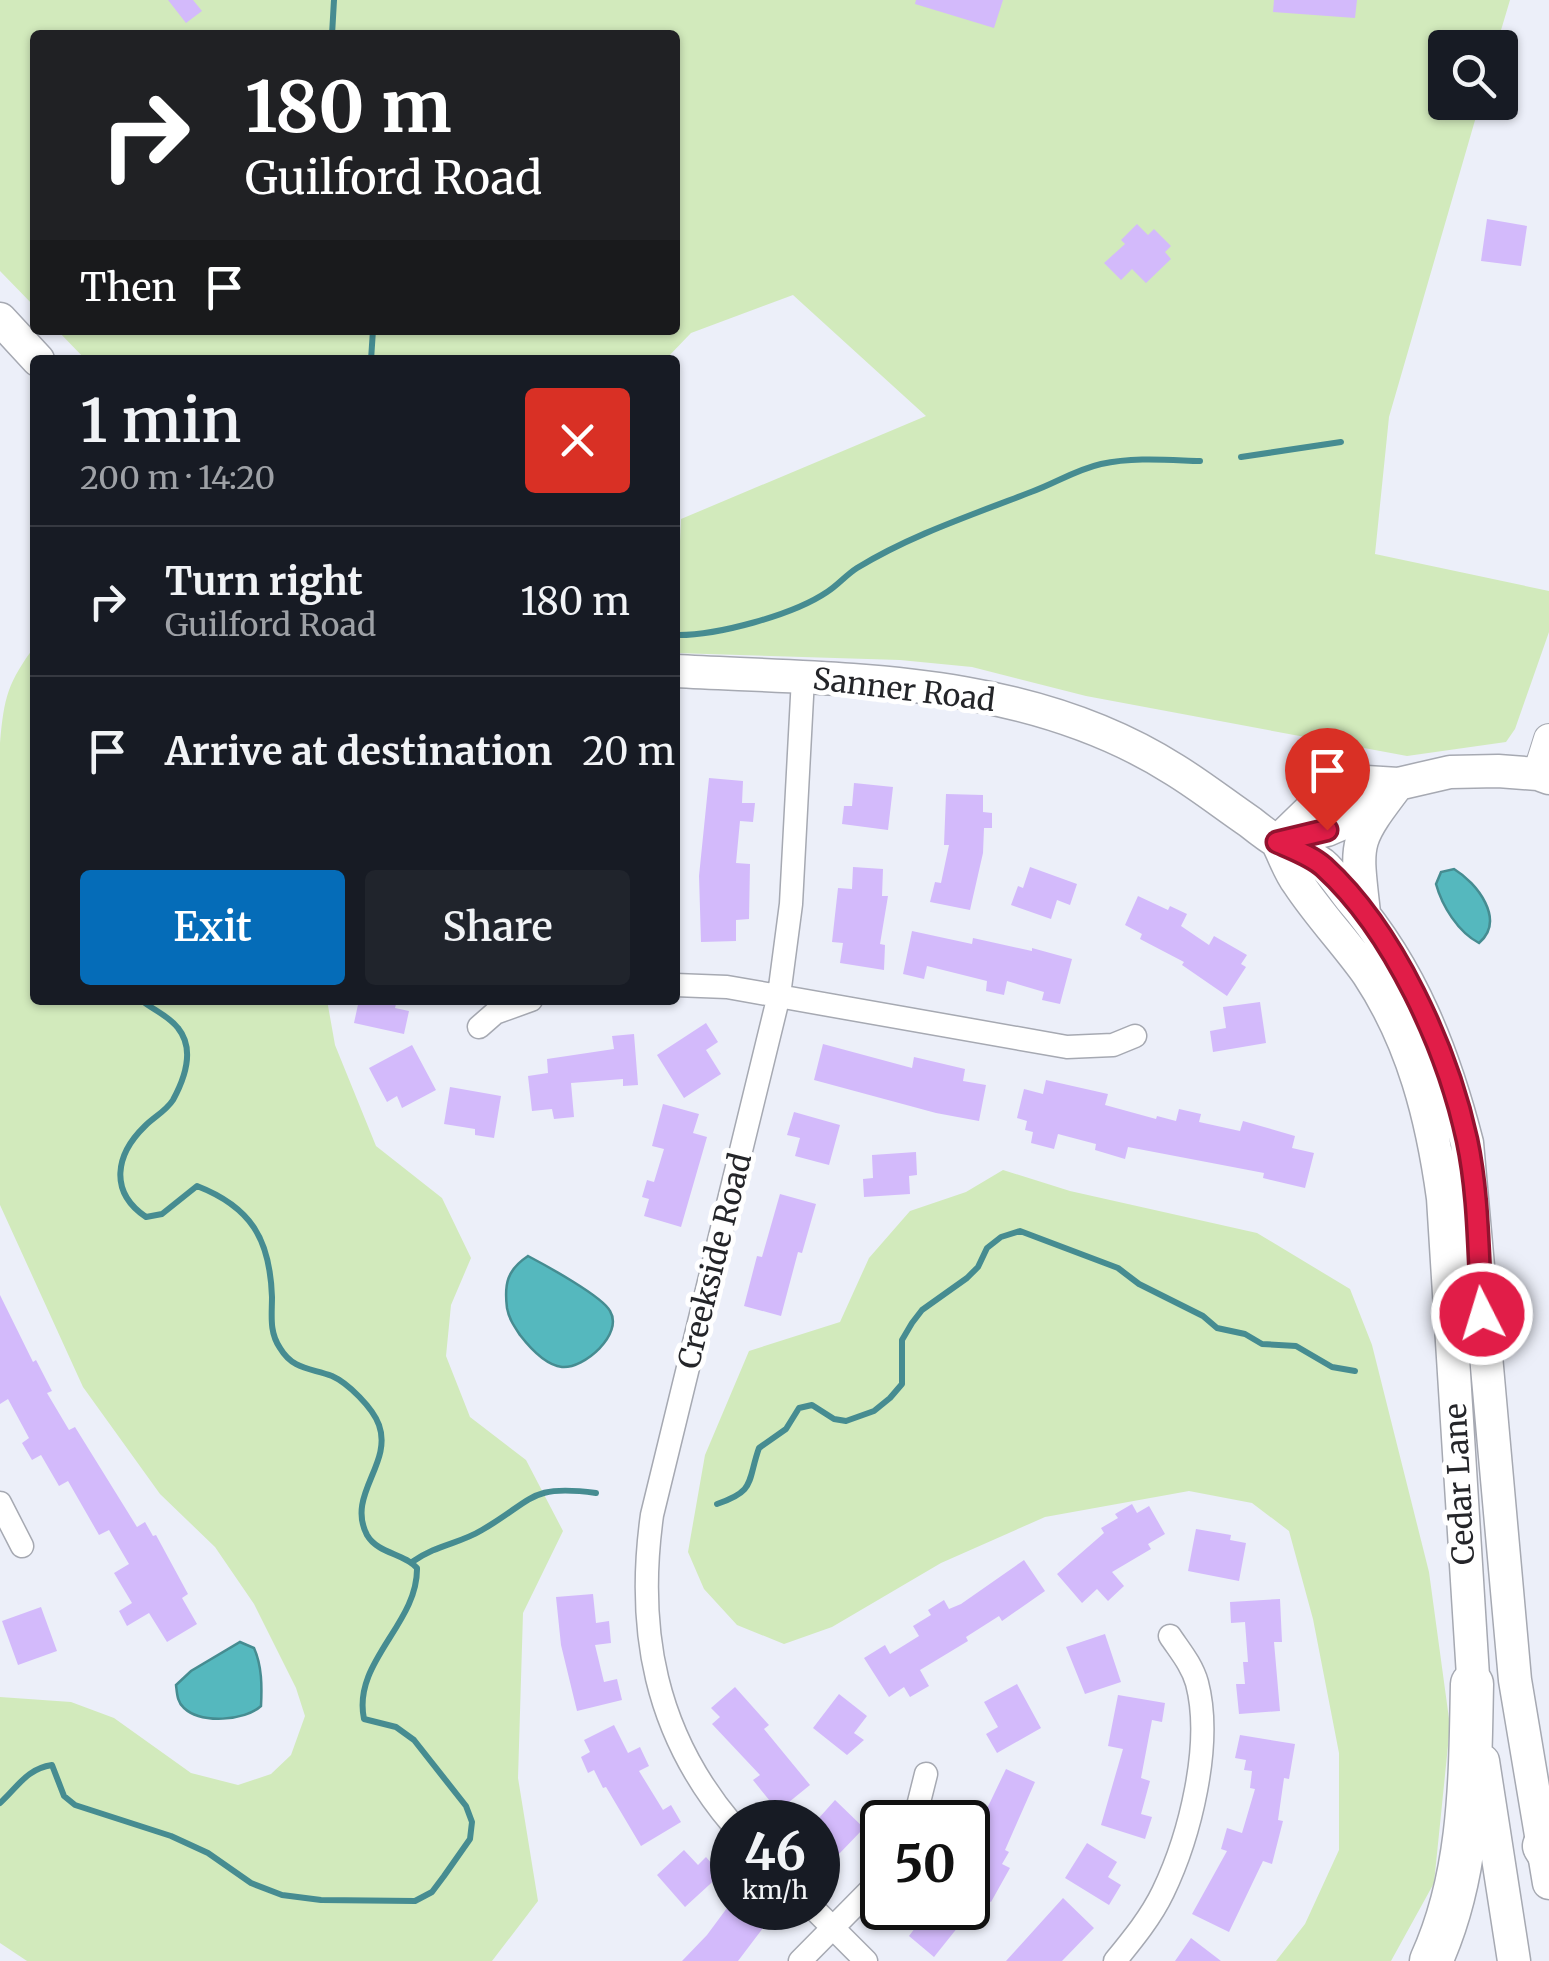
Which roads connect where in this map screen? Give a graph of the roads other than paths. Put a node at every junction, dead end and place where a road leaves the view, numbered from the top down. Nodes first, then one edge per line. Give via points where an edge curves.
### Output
1 (0, 319) edge
2 (33, 355) edge
3 (680, 670) edge
4 (803, 678) junction
5 (1549, 739) edge
6 (1543, 776) edge
7 (1389, 796) junction
8 (1277, 842) junction
9 (1364, 913) junction
10 (680, 986) edge
11 (779, 995) junction
12 (518, 1005) edge
13 (479, 1027) dead end
14 (1135, 1036) dead end
15 (0, 1503) edge
16 (22, 1546) dead end
17 (1170, 1636) dead end
18 (1472, 1684) junction
19 (926, 1774) dead end
20 (713, 1800) edge
21 (920, 1800) edge
22 (1547, 1861) edge
23 (860, 1900) edge
24 (840, 1921) edge
25 (831, 1930) edge
26 (835, 1930) edge
27 (800, 1961) edge
28 (866, 1961) edge
29 (1115, 1961) edge
30 (1431, 1961) edge
31 (1514, 1961) edge

1 - 2 main road
3 - 4 main road, Sanner Road
4 - 8 main road, Sanner Road via 955,690 1046,712 1174,768
4 - 11 street, Creekside Road
5 - 6 street
6 - 7 main road via 1450,772
7 - 8 main road via 1366,782 1310,810
7 - 9 main road via 1360,841
8 - 9 main road, Cedar Lane via 1322,864
8 - 18 main road, Cedar Lane via 1296,882 1370,978 1398,1029 1434,1135
9 - 22 main road, Cedar Lane via 1426,1017 1468,1143 1514,1680
10 - 11 street
11 - 14 street via 1067,1047 1114,1046
11 - 20 street, Creekside Road via 646,1560 648,1644 658,1687 675,1735
12 - 13 street
15 - 16 street
17 - 29 street via 1196,1681 1196,1783 1162,1894
18 - 30 highway via 1470,1812 1452,1903
18 - 31 main road, Cedar Lane
19 - 21 street
23 - 24 street
25 - 27 street
26 - 28 street

